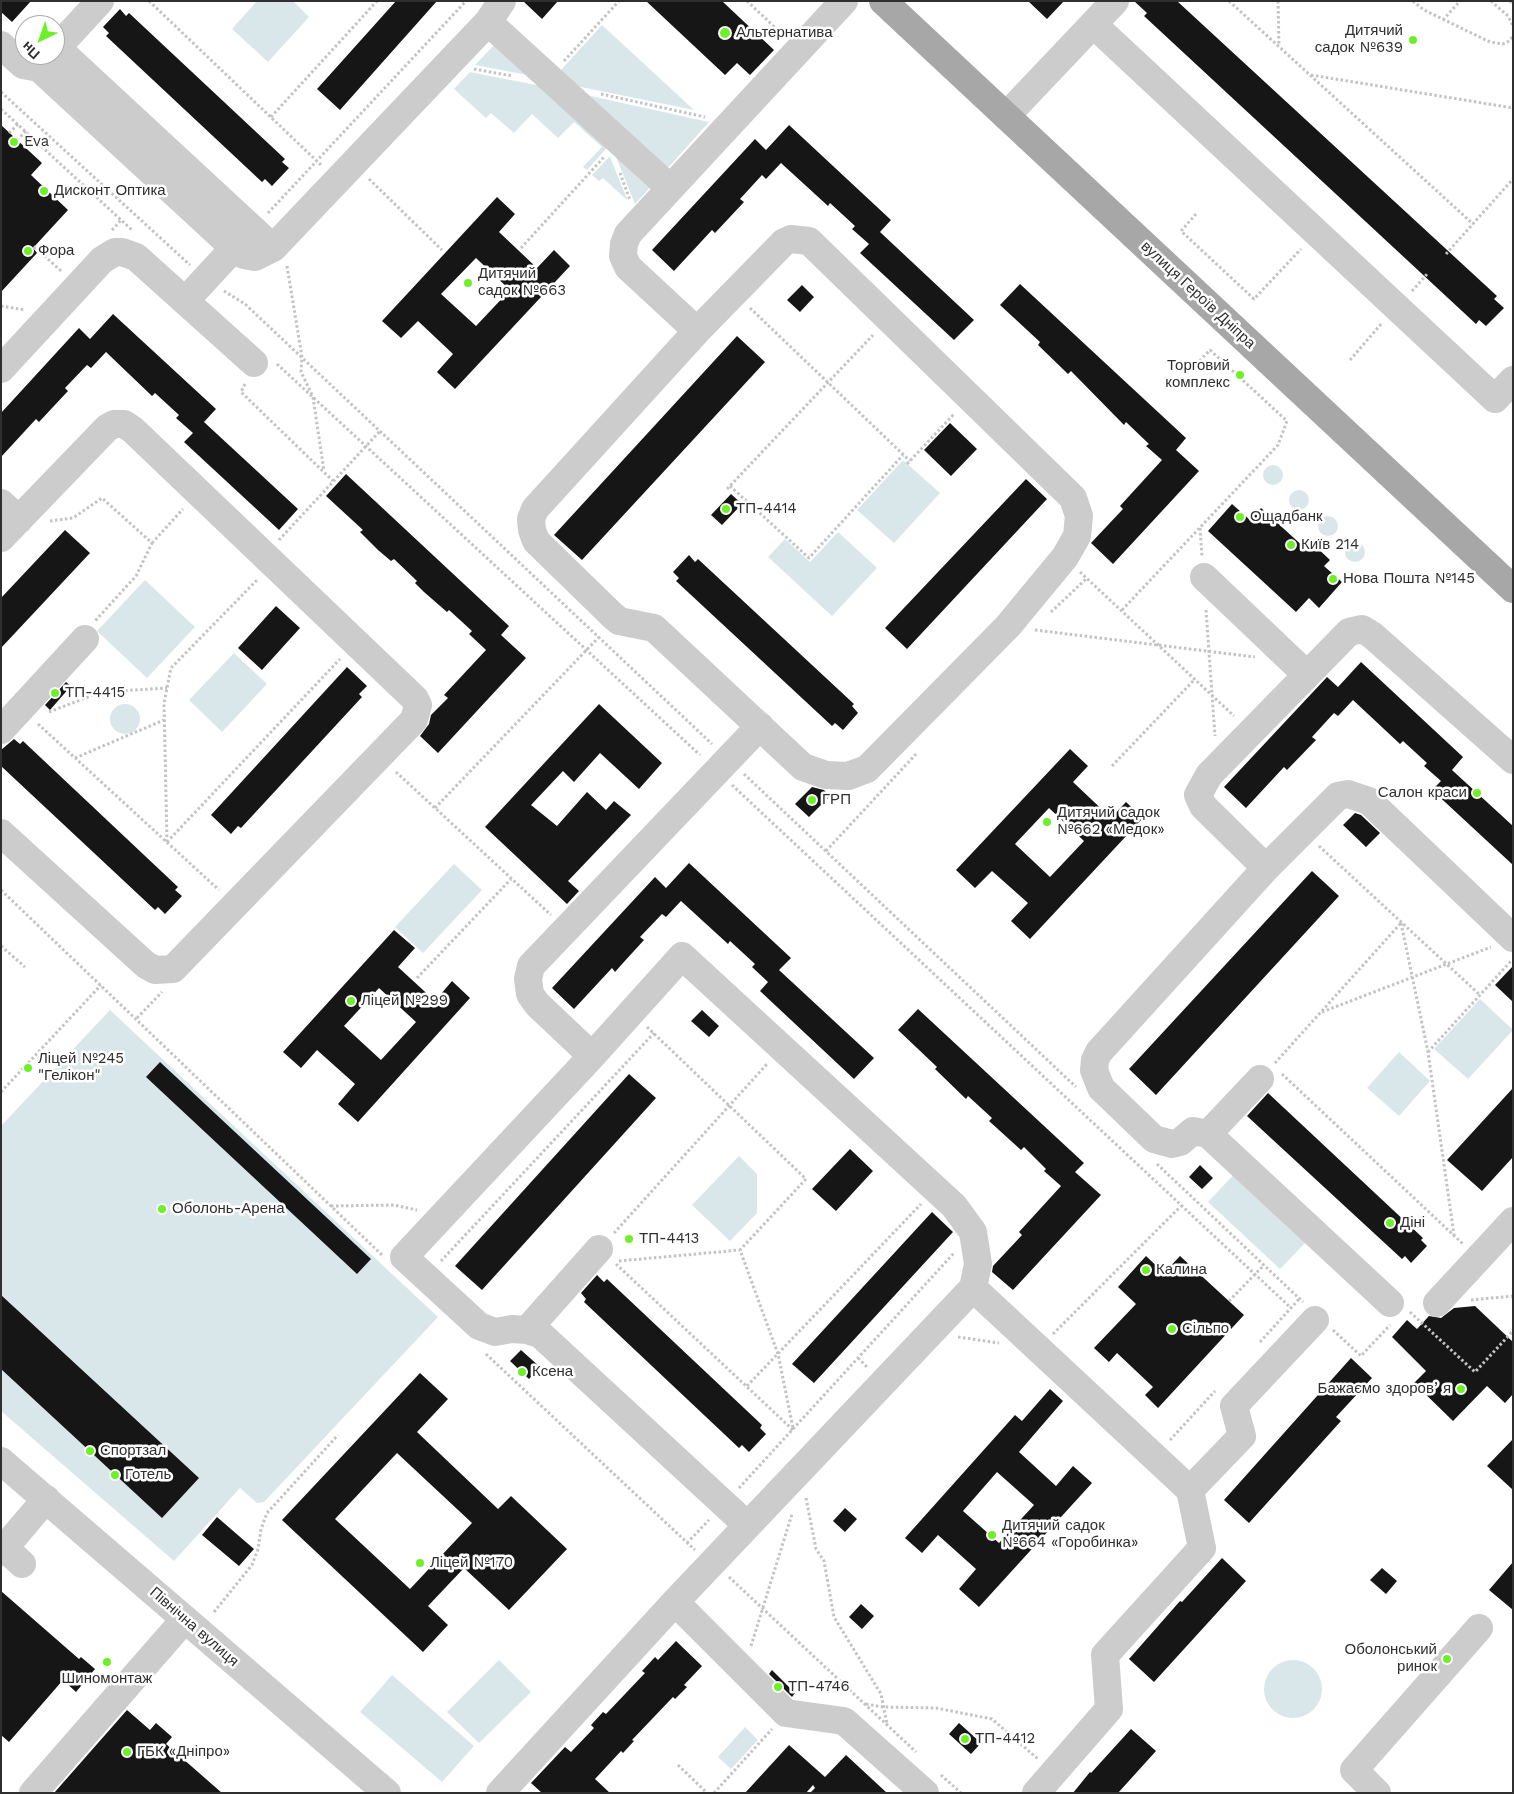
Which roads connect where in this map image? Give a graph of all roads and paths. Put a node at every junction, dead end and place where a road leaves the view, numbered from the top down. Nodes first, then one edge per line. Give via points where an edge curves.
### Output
1 (100, 1) edge
2 (149, 1) edge
3 (377, 1) edge
4 (466, 1) edge
5 (619, 1) edge
6 (747, 1) edge
7 (844, 1) edge
8 (883, 1) edge
9 (1115, 1) edge
10 (1229, 1) edge
11 (1278, 1) edge
12 (1413, 1) edge
13 (1460, 1) edge
14 (1491, 1) edge
15 (1510, 1) edge
16 (1513, 4) edge
17 (495, 12) edge
18 (1443, 20) junction
19 (1094, 25) junction
20 (1513, 26) edge
21 (1513, 36) edge
22 (65, 39) edge
23 (1, 45) edge
24 (1279, 47) junction
25 (799, 50) junction
26 (15, 58) edge
27 (60, 65) edge
28 (1310, 75) junction
29 (549, 77) junction
30 (1, 92) edge
31 (595, 93) dead end
32 (1513, 108) edge
33 (1, 109) edge
34 (1006, 116) junction
35 (271, 117) junction
36 (711, 118) dead end
37 (18, 124) junction
38 (26, 131) junction
39 (9, 133) dead end
40 (17, 140) dead end
41 (618, 141) junction
42 (317, 161) junction
43 (365, 176) dead end
44 (1513, 179) edge
45 (337, 180) junction
46 (670, 188) junction
47 (1196, 214) dead end
48 (1473, 224) junction
49 (1317, 232) junction
50 (134, 233) dead end
51 (243, 239) junction
52 (521, 248) dead end
53 (34, 249) dead end
54 (442, 250) dead end
55 (279, 254) junction
56 (1446, 254) dead end
57 (62, 272) dead end
58 (205, 279) junction
59 (734, 293) junction
60 (185, 301) junction
61 (245, 304) dead end
62 (1, 306) edge
63 (29, 310) dead end
64 (888, 318) junction
65 (696, 331) junction
66 (302, 357) junction
67 (265, 363) junction
68 (1194, 367) dead end
69 (1, 369) edge
70 (1513, 380) edge
71 (829, 384) junction
72 (313, 397) junction
73 (970, 397) junction
74 (380, 431) junction
75 (366, 446) junction
76 (903, 455) junction
77 (324, 472) junction
78 (333, 480) junction
79 (199, 492) junction
80 (7, 520) edge
81 (1200, 528) junction
82 (152, 543) junction
83 (1066, 558) junction
84 (273, 563) junction
85 (1204, 576) junction
86 (1513, 589) edge
87 (1122, 610) junction
88 (1008, 626) junction
89 (599, 637) junction
90 (85, 639) joint
91 (356, 642) junction
92 (1159, 645) junction
93 (587, 650) junction
94 (1209, 651) junction
95 (1300, 668) junction
96 (1195, 679) junction
97 (167, 688) junction
98 (1213, 696) junction
99 (27, 713) junction
100 (164, 720) junction
101 (760, 726) junction
102 (1, 730) edge
103 (1251, 732) junction
104 (379, 757) junction
105 (75, 758) junction
106 (1513, 760) edge
107 (722, 765) junction
108 (1112, 766) dead end
109 (1217, 767) junction
110 (435, 808) junction
111 (1302, 830) junction
112 (1, 833) edge
113 (167, 842) junction
114 (1266, 868) junction
115 (510, 878) junction
116 (235, 904) junction
117 (1402, 923) junction
118 (566, 929) junction
119 (1512, 938) edge
120 (1, 946) edge
121 (1513, 958) edge
122 (1446, 964) junction
123 (25, 967) dead end
124 (1414, 976) junction
125 (418, 978) dead end
126 (101, 985) dead end
127 (1480, 995) junction
128 (632, 1012) junction
129 (1320, 1013) junction
130 (654, 1033) junction
131 (781, 1048) junction
132 (1428, 1052) junction
133 (592, 1056) junction
134 (1267, 1072) junction
135 (1077, 1089) dead end
136 (1, 1092) edge
137 (729, 1105) junction
138 (1208, 1134) junction
139 (1156, 1163) dead end
140 (935, 1189) junction
141 (330, 1206) dead end
142 (1181, 1206) junction
143 (442, 1216) junction
144 (1513, 1221) edge
145 (973, 1232) junction
146 (1454, 1235) junction
147 (600, 1249) joint
148 (740, 1250) junction
149 (1478, 1258) junction
150 (1264, 1265) junction
151 (1255, 1274) junction
152 (426, 1277) junction
153 (973, 1288) junction
154 (1229, 1301) dead end
155 (1437, 1303) dead end
156 (1398, 1305) joint
157 (1291, 1308) dead end
158 (1316, 1316) junction
159 (527, 1330) junction
160 (1513, 1331) edge
161 (950, 1336) dead end
162 (1038, 1349) junction
163 (778, 1354) junction
164 (1361, 1356) dead end
165 (747, 1386) junction
166 (793, 1430) junction
167 (338, 1435) dead end
168 (1, 1461) edge
169 (1190, 1490) junction
170 (805, 1497) dead end
171 (46, 1499) junction
172 (724, 1503) junction
173 (794, 1507) dead end
174 (748, 1525) junction
175 (688, 1542) dead end
176 (9, 1555) edge
177 (675, 1602) junction
178 (214, 1612) dead end
179 (186, 1619) junction
180 (1479, 1628) dead end
181 (744, 1672) junction
182 (883, 1707) junction
183 (786, 1713) junction
184 (844, 1721) junction
185 (872, 1746) junction
186 (678, 1766) dead end
187 (1054, 1772) junction
188 (33, 1793) edge
189 (387, 1793) edge
190 (500, 1793) edge
191 (707, 1793) edge
192 (714, 1793) edge
193 (925, 1793) edge
194 (1036, 1793) edge
195 (1377, 1793) edge

1 - 22 street
2 - 35 path
3 - 35 path
4 - 42 path
5 - 29 path
6 - 25 path
7 - 25 street
8 - 34 main road, вулиця Героїв Дніпра
9 - 19 street
10 - 24 path
11 - 24 path
12 - 18 path
13 - 18 path
14 - 20 path via 1508,16
15 - 16 path
17 - 29 street
17 - 45 street
18 - 21 path via 1490,42 1503,44
19 - 34 street
19 - 49 street
23 - 26 street
24 - 28 path
25 - 46 street
27 - 51 street
28 - 32 path
28 - 48 path
29 - 41 street
30 - 58 path
31 - 36 path
33 - 37 path
34 - 86 main road, вулиця Героїв Дніпра
35 - 42 path
37 - 38 path
37 - 39 path
38 - 40 path
38 - 50 path
41 - 46 street
41 - 52 path
42 - 45 path
42 - 51 path
43 - 54 path
44 - 48 path
45 - 55 street
46 - 65 street via 628,234 623,256 628,267
47 - 49 path via 1181,231 1254,300
48 - 56 path
49 - 70 street via 1495,399
51 - 55 street via 244,255
51 - 58 street
53 - 57 path
55 - 66 path
58 - 60 street
59 - 64 street via 784,242 800,239 808,241
59 - 65 street
59 - 71 path
60 - 67 street
60 - 69 street via 136,258 115,252 102,260
61 - 66 path
62 - 63 path
64 - 71 path
64 - 73 street
65 - 101 street via 535,509 531,519 532,530 536,541 619,621 654,628
66 - 72 path via 301,372
66 - 74 path
67 - 72 path
67 - 77 path via 241,392
68 - 81 path via 1210,350 1287,421 1278,445
71 - 76 path
71 - 76 path via 729,488 809,558
72 - 75 path
72 - 77 path
73 - 76 path via 909,462
73 - 83 street via 1073,498 1079,516 1077,536
74 - 75 path
74 - 89 path
75 - 78 path
75 - 93 path
77 - 78 path
78 - 84 path via 279,539
79 - 80 street via 133,430 124,424 114,424
79 - 82 path
79 - 84 street
80 - 82 path via 38,523 73,518 102,498
81 - 85 path
81 - 87 path
82 - 90 path via 136,576 96,619
83 - 87 path
83 - 88 street
84 - 91 street
84 - 97 path via 171,668
85 - 94 path
85 - 95 street
87 - 92 path
88 - 92 path
88 - 101 street via 867,769 848,776 826,775 803,766
89 - 93 path
89 - 107 path
90 - 99 street
91 - 104 street via 418,705 414,720
91 - 113 path
92 - 94 path
92 - 96 path
93 - 107 path
93 - 110 path
94 - 95 path
94 - 98 path
95 - 103 street
95 - 106 street via 1349,632 1362,629 1404,661
96 - 98 path
96 - 108 path
97 - 99 path via 101,692
97 - 100 path
98 - 103 path
98 - 109 path
99 - 102 street
99 - 105 path
100 - 105 path
100 - 113 path
101 - 107 street
103 - 109 street
104 - 110 path
104 - 116 street
105 - 113 path
107 - 118 street
107 - 135 path
107 - 142 path
109 - 114 street via 1198,794 1203,806
110 - 115 path
111 - 114 street
111 - 117 path
111 - 119 street via 1338,796 1348,794 1369,801
112 - 116 street via 155,970 173,969
113 - 116 path
114 - 138 street via 1095,1060 1094,1070 1100,1088 1154,1139 1172,1144 1193,1132
115 - 118 path
115 - 125 path
117 - 122 path
117 - 124 path
117 - 129 path
118 - 133 street via 531,966 528,979 530,994
119 - 122 path
120 - 123 path
121 - 127 path
122 - 124 path
122 - 127 path
124 - 129 path
124 - 132 path
126 - 136 path
127 - 132 path
128 - 130 path
128 - 131 street via 682,956
128 - 133 street
129 - 134 path
130 - 137 path
130 - 152 path
131 - 137 path
131 - 140 street
132 - 146 path
133 - 143 street
134 - 138 street
134 - 146 path
137 - 147 path
137 - 148 path via 806,1179
138 - 156 street
139 - 150 path
140 - 145 street via 954,1206
140 - 163 path
141 - 143 path via 394,1205
142 - 151 path
142 - 162 path
143 - 152 street via 404,1257
144 - 149 street
145 - 153 street via 978,1264
145 - 166 path
146 - 149 path
147 - 159 street
148 - 163 path
148 - 165 path via 613,1261
149 - 155 street
150 - 151 path
150 - 158 path
151 - 154 path
151 - 157 path
152 - 159 street via 479,1326 495,1332
153 - 162 street
153 - 174 street
156 - 160 path via 1475,1372
158 - 164 path
158 - 169 street via 1234,1406 1242,1436
159 - 172 street via 540,1334
161 - 162 path
162 - 169 street
163 - 165 path
163 - 166 path
165 - 166 path
166 - 172 path
167 - 178 path via 267,1513 252,1566
168 - 171 street, Північна вулиця
169 - 187 street via 1202,1548 1105,1655 1109,1709
170 - 182 path via 816,1549 824,1561 834,1617 881,1694
171 - 176 street
171 - 179 street, Північна вулиця
172 - 174 street
172 - 175 path
173 - 181 path
174 - 177 street
177 - 181 street
177 - 190 street
179 - 188 street via 138,1667
179 - 189 street, Північна вулиця
180 - 195 street via 1354,1770
181 - 183 street
182 - 184 path via 866,1704
182 - 185 path via 888,1726
182 - 187 path via 936,1708 992,1719
183 - 184 street
183 - 192 path
184 - 185 street
185 - 193 street
186 - 191 path
187 - 194 street

